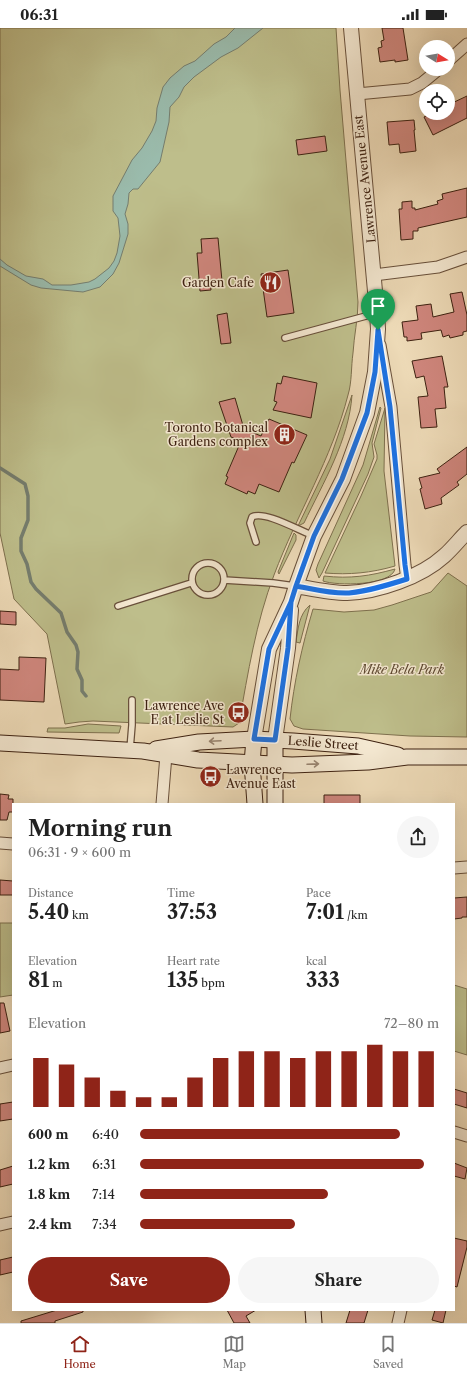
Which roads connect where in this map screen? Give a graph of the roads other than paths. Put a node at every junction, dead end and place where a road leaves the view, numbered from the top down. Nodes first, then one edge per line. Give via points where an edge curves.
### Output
1 (351, 28) edge
2 (467, 44) edge
3 (455, 55) edge
4 (431, 76) edge
5 (357, 94) junction
6 (467, 257) edge
7 (374, 275) junction
8 (377, 313) junction
9 (378, 330) junction
10 (285, 338) dead end
11 (467, 532) edge
12 (314, 536) junction
13 (256, 542) dead end
14 (407, 579) junction
15 (224, 580) junction
16 (192, 583) junction
17 (296, 586) junction
18 (291, 602) junction
19 (118, 606) dead end
20 (132, 700) dead end
21 (254, 739) junction
22 (275, 740) junction
23 (0, 743) edge
24 (137, 751) junction
25 (166, 755) junction
26 (407, 757) junction
27 (467, 757) edge
28 (252, 763) junction
29 (274, 764) junction
30 (162, 803) edge
31 (255, 803) edge
32 (275, 803) edge
33 (0, 843) edge
34 (12, 844) edge
35 (467, 867) edge
36 (455, 868) edge
37 (12, 1065) edge
38 (0, 1068) edge
39 (455, 1132) edge
40 (467, 1136) edge
41 (12, 1222) edge
42 (0, 1225) edge
43 (313, 1311) edge
44 (401, 1311) edge
45 (314, 1323) edge
46 (398, 1323) edge

1 - 5 street, Lawrence Avenue East
2 - 3 street
4 - 5 street via 422,84 410,89
5 - 7 street, Lawrence Avenue East
6 - 7 street via 438,268
7 - 8 street, Lawrence Avenue East
8 - 9 street, Lawrence Avenue East
8 - 10 lane
9 - 12 street, Lawrence Avenue East via 375,372 367,413 342,479
9 - 14 street, Lawrence Avenue East via 390,407
11 - 14 street via 443,557 421,573
12 - 13 lane via 271,518 256,515 250,521
12 - 17 street, Lawrence Avenue East
14 - 17 street via 370,590 348,593
15 - 16 lane via 217,593 207,596 197,592
15 - 16 lane via 220,568 209,563 199,565 195,569 192,573
15 - 17 lane
16 - 19 lane
17 - 18 street, Lawrence Avenue East
18 - 21 street, Lawrence Avenue East via 269,649
18 - 22 street, Lawrence Avenue East via 288,648
20 - 24 lane via 132,725
21 - 22 main road, Leslie Street
21 -> 24 main road, Leslie Street via 199,742
21 - 28 main road, Lawrence Avenue East
22 - 26 main road, Leslie Street via 358,746
22 - 29 main road, Lawrence Avenue East
23 - 24 main road, Leslie Street
24 - 25 main road, Leslie Street
25 - 28 main road, Leslie Street via 198,760
25 - 30 street
26 - 27 main road, Leslie Street
29 -> 26 main road, Leslie Street via 368,762
28 - 29 main road, Leslie Street
28 - 31 main road, Lawrence Avenue East
29 - 32 main road, Lawrence Avenue East
33 - 34 street
35 - 36 street
37 - 38 street
39 - 40 street
41 - 42 street
43 - 45 main road
44 - 46 street

